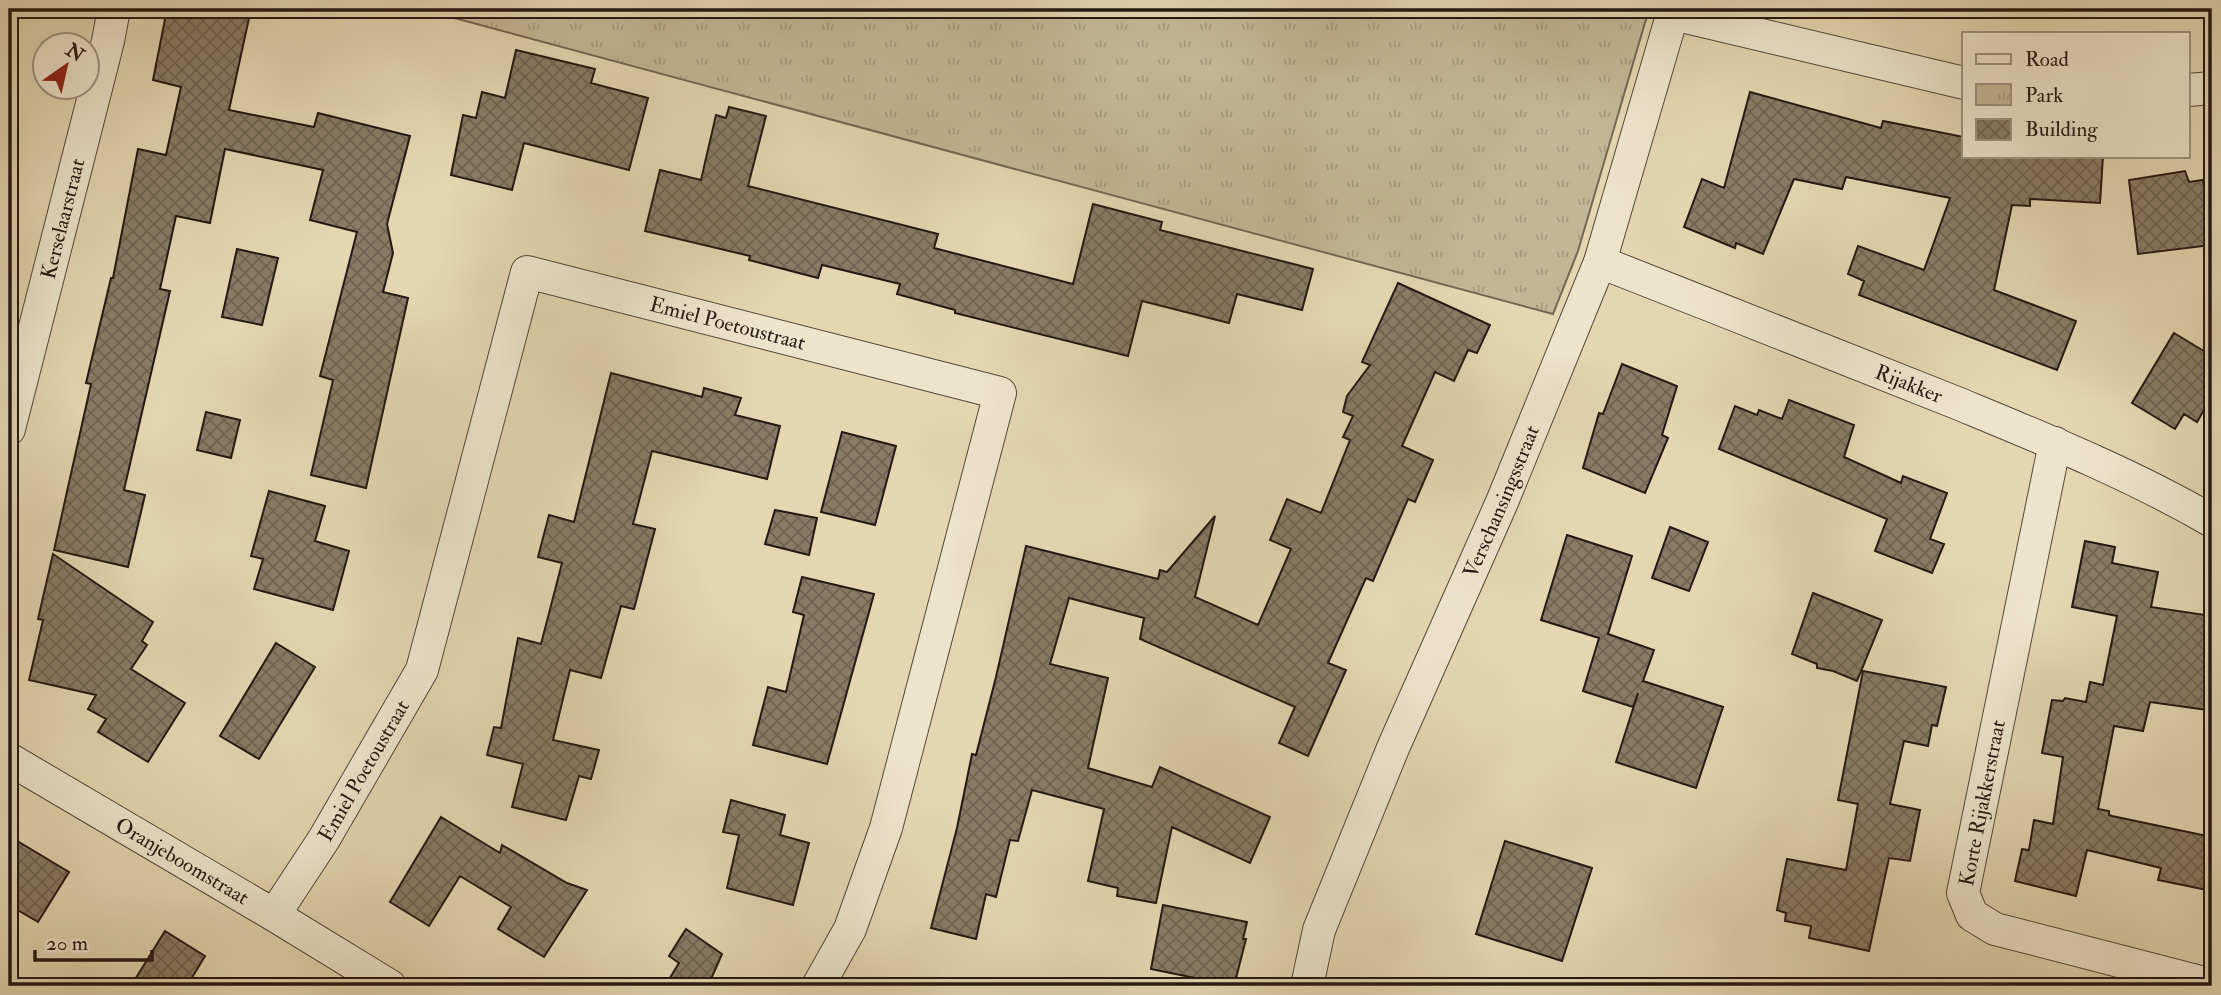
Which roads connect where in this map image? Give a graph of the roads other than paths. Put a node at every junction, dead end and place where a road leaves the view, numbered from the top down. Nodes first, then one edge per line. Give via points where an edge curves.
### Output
1 (114, 9) edge
2 (1674, 11) edge
3 (1962, 83) edge
4 (2212, 88) edge
5 (2190, 90) edge
6 (1600, 262) junction
7 (9, 429) edge
8 (2055, 443) junction
9 (2212, 521) edge
10 (9, 759) edge
11 (274, 915) junction
12 (2212, 985) edge
13 (390, 986) edge
14 (818, 986) edge
15 (1307, 986) edge

1 - 7 street, Kerselaarstraat
2 - 3 street
2 - 6 street, Verschansingsstraat
4 - 5 street
6 - 8 street, Rijakker
6 - 15 street, Verschansingsstraat via 1319,930
8 - 9 street, Rijakker via 2164,493
8 - 12 street, Korte Rijakkerstraat via 1963,893 1972,915 1995,929
10 - 11 street, Oranjeboomstraat
11 - 13 street, Oranjeboomstraat
11 - 14 street, Emiel Poetoustraat via 324,839 422,670 527,272 1000,393 886,828 850,929

